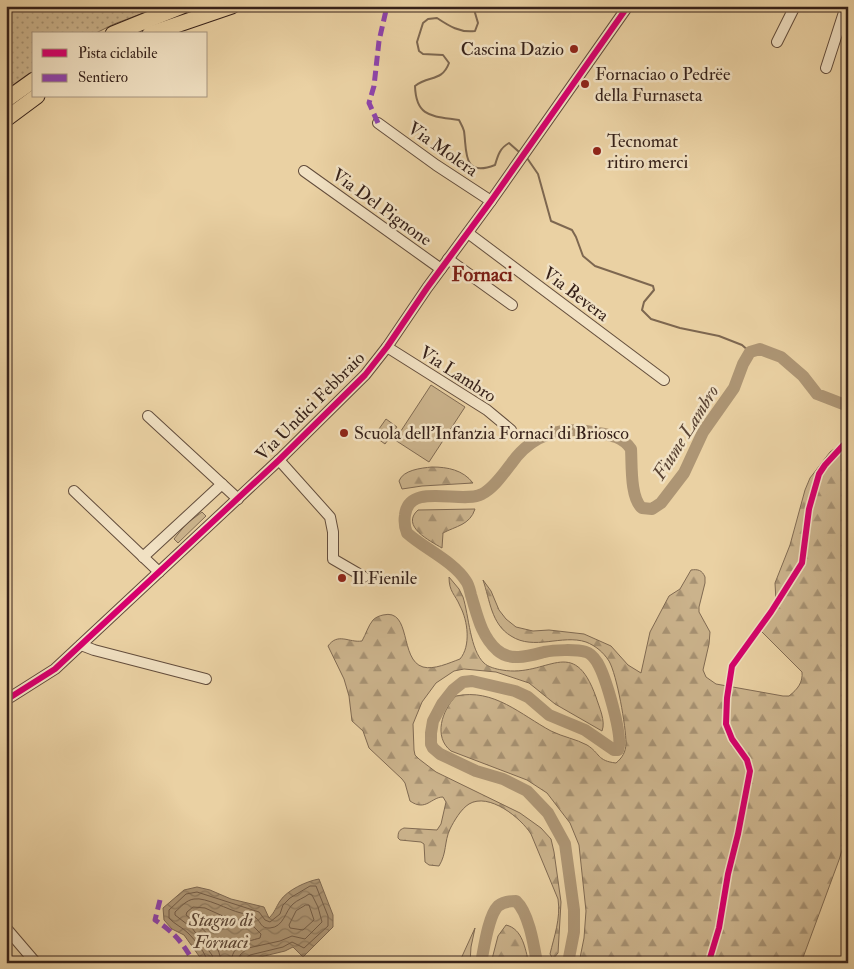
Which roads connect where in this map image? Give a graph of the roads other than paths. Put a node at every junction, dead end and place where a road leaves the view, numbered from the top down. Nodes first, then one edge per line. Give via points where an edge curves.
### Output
1 (182, 6) edge
2 (232, 6) edge
3 (628, 6) edge
4 (795, 6) edge
5 (846, 6) edge
6 (118, 32) edge
7 (156, 32) edge
8 (777, 42) dead end
9 (826, 68) dead end
10 (32, 81) edge
11 (35, 98) edge
12 (6, 100) edge
13 (6, 119) edge
14 (378, 123) dead end
15 (304, 172) dead end
16 (491, 201) junction
17 (468, 233) junction
18 (448, 259) junction
19 (441, 269) junction
20 (512, 306) dead end
21 (387, 347) junction
22 (664, 380) dead end
23 (148, 416) dead end
24 (511, 430) dead end
25 (279, 460) junction
26 (222, 484) junction
27 (74, 491) dead end
28 (238, 498) junction
29 (143, 557) junction
30 (159, 572) junction
31 (364, 577) dead end
32 (81, 645) junction
33 (206, 679) dead end
34 (6, 700) edge
35 (6, 928) edge
36 (36, 963) edge

1 - 6 highway
2 - 7 highway
3 - 16 street, Via Undici Febbraio
4 - 8 street
5 - 9 street
10 - 12 highway
11 - 13 highway
14 - 16 street, Via Molera
15 - 19 street, Via Del Pignone
16 - 17 street, Via Undici Febbraio
17 - 18 street, Via Undici Febbraio
17 - 22 street, Via Bevera
18 - 19 street, Via Undici Febbraio
18 - 20 street
19 - 21 street, Via Undici Febbraio
21 - 24 street, Via Lambro via 487,410
21 - 25 street, Via Undici Febbraio via 365,375
23 - 26 street
25 - 28 street, Via Undici Febbraio
25 - 31 street via 330,517 334,559
26 - 28 street
26 - 29 street
27 - 29 street
28 - 30 street, Via Undici Febbraio
29 - 30 street
30 - 32 street, Via Undici Febbraio
32 - 33 street
32 - 34 street, Via Undici Febbraio via 55,669
35 - 36 street

